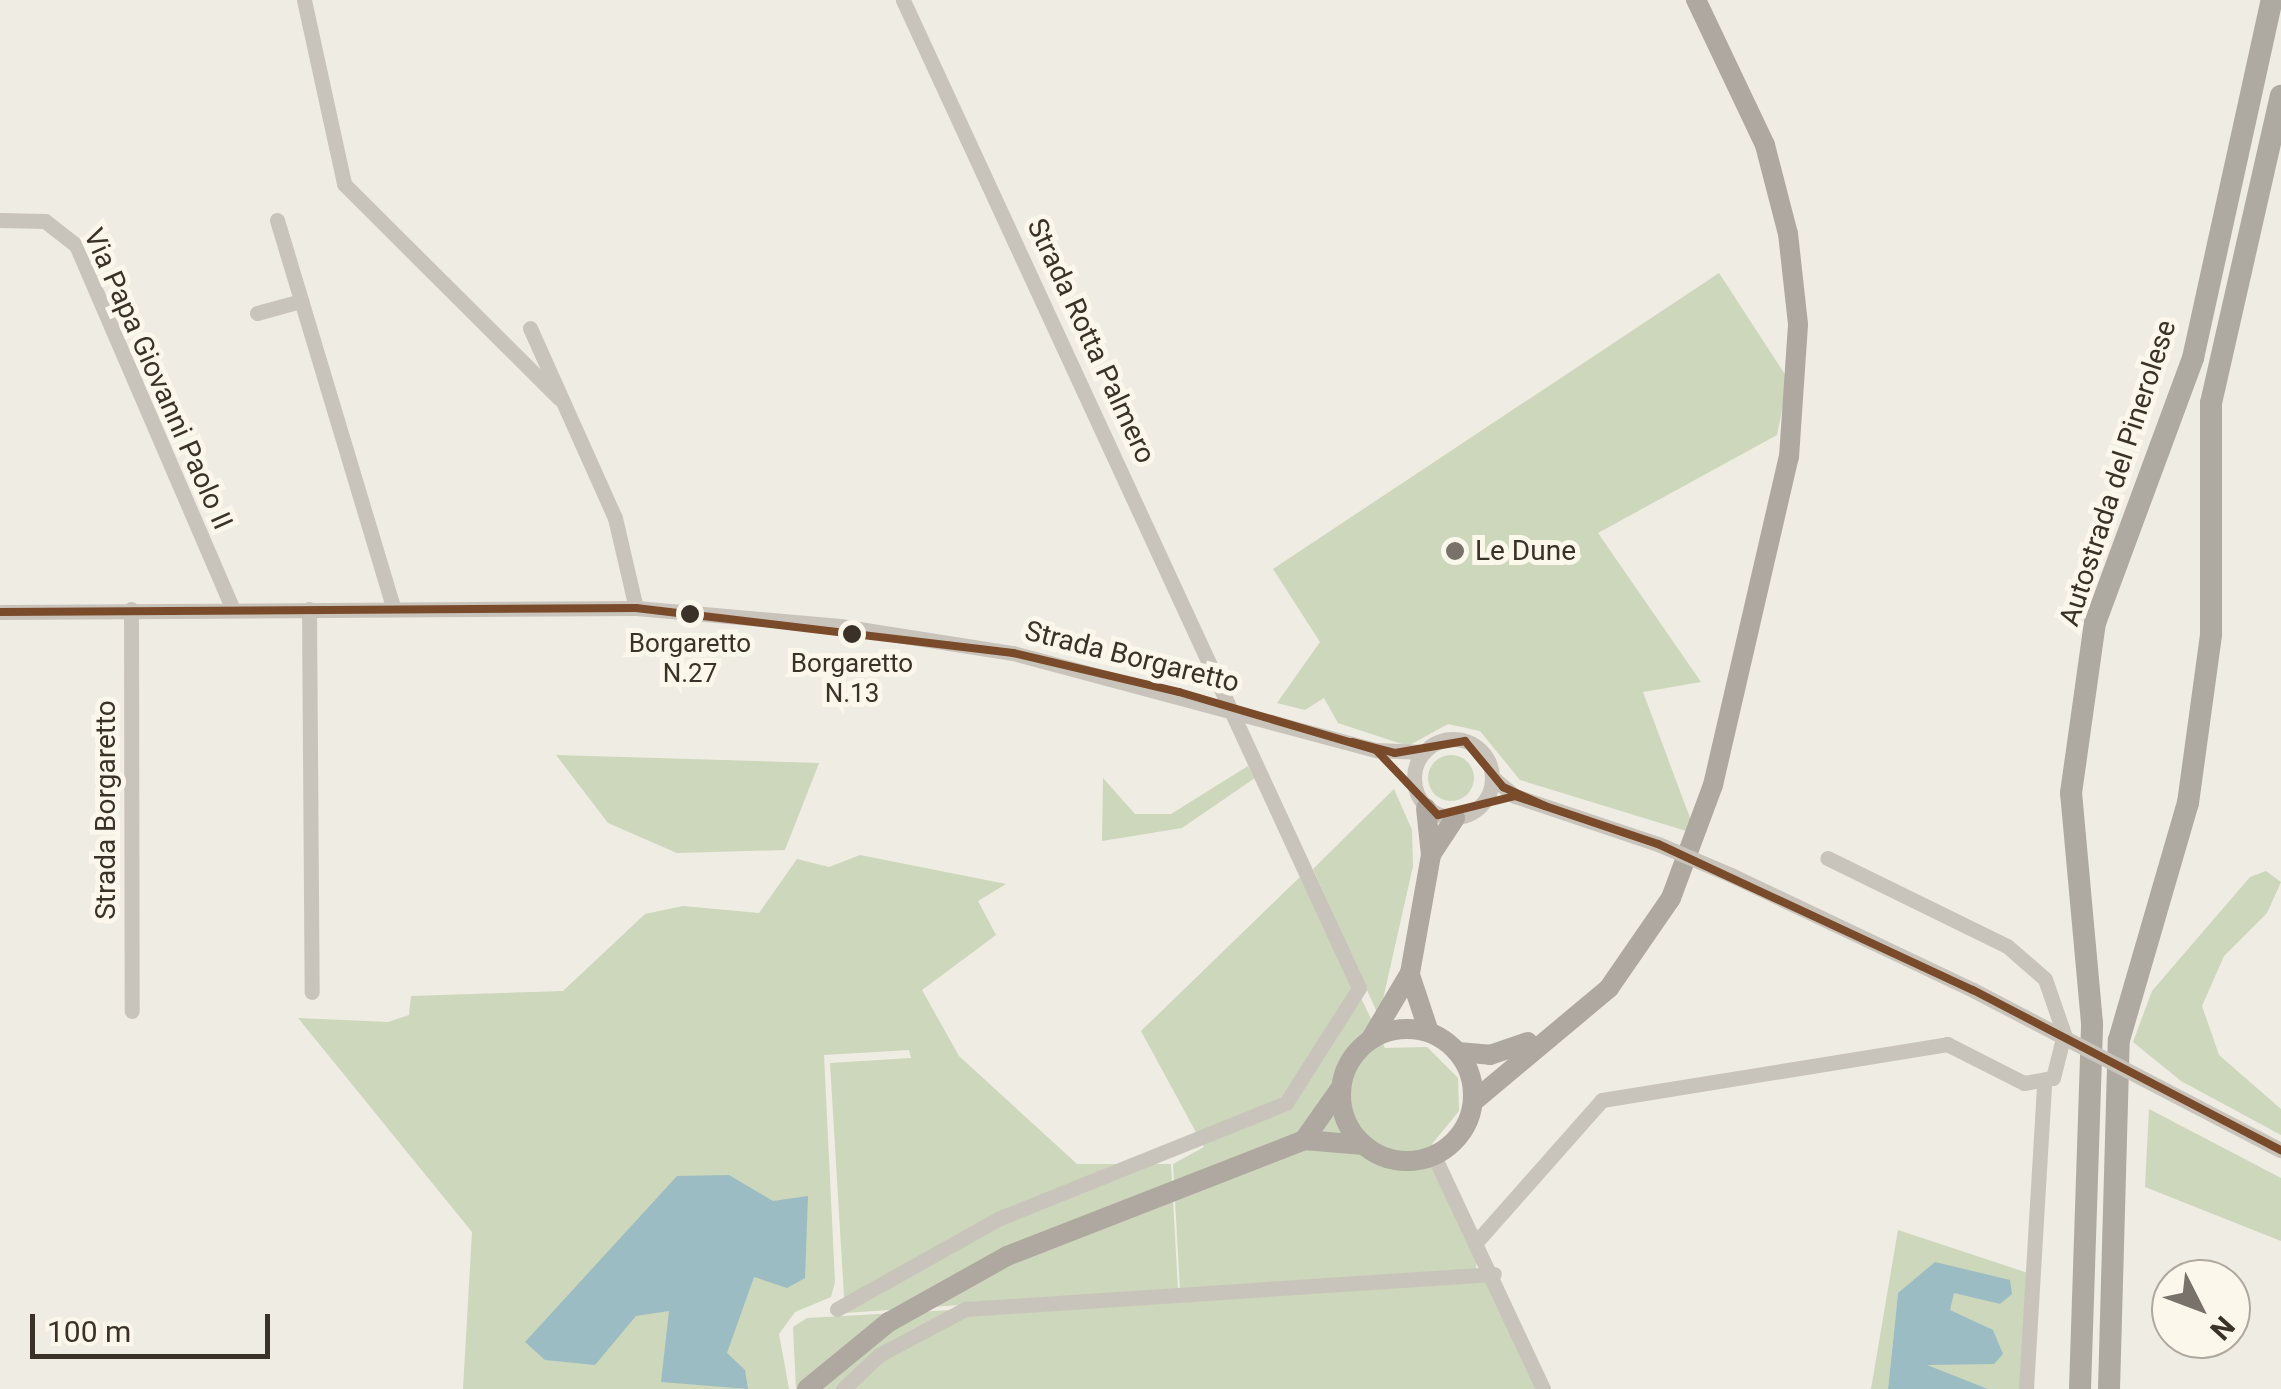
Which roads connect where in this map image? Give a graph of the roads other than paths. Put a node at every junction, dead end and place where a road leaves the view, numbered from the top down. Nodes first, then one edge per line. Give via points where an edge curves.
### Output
1 (304, 0) edge
2 (903, 0) edge
3 (1696, 0) edge
4 (2272, 0) edge
5 (2281, 96) edge
6 (0, 220) edge
7 (276, 220) dead end
8 (301, 301) junction
9 (257, 314) dead end
10 (530, 328) dead end
11 (559, 398) junction
12 (636, 608) junction
13 (130, 609) junction
14 (234, 609) junction
15 (310, 609) junction
16 (394, 609) junction
17 (0, 612) edge
18 (1229, 705) junction
19 (1376, 750) junction
20 (1424, 752) junction
21 (1492, 777) junction
22 (1413, 779) junction
23 (1515, 796) junction
24 (1488, 798) junction
25 (1426, 808) junction
26 (1455, 818) junction
27 (1431, 854) junction
28 (1827, 858) dead end
29 (1410, 973) junction
30 (312, 992) dead end
31 (132, 1011) dead end
32 (1566, 1025) junction
33 (1429, 1032) junction
34 (1367, 1042) junction
35 (1458, 1052) junction
36 (1342, 1084) junction
37 (2044, 1085) junction
38 (1474, 1101) junction
39 (1304, 1140) junction
40 (1364, 1145) junction
41 (2281, 1150) edge
42 (1434, 1156) junction
43 (1478, 1240) junction
44 (1494, 1274) junction
45 (837, 1309) dead end
46 (807, 1389) edge
47 (843, 1389) edge
48 (1543, 1389) edge
49 (2026, 1389) edge
50 (2080, 1389) edge
51 (2109, 1389) edge

1 - 11 street via 344,184
2 - 18 street, Strada Rotta Palmero
3 - 32 main road via 1765,144 1788,234 1798,324 1789,457 1695,840 1643,946
4 - 50 highway, Autostrada del Pinerolese via 2192,358 2095,623 2071,793 2092,1023
5 - 51 highway via 2211,403 2211,634 2188,803 2119,1040
6 - 14 street, Via Papa Giovanni Paolo II via 45,220 76,245
7 - 8 street
8 - 9 street
8 - 16 street
10 - 11 street
11 - 12 street via 615,518
12 - 16 street, Strada Borgaretto
12 - 18 street, Strada Borgaretto via 1013,653
13 - 14 street, Strada Borgaretto
13 - 17 street, Strada Borgaretto
13 - 31 street, Strada Borgaretto
14 - 15 street, Strada Borgaretto
15 - 16 street, Strada Borgaretto
15 - 30 street
18 - 19 street, Strada Borgaretto
18 - 45 street, Strada Rotta Palmero via 1359,988 1303,1085 1272,1110 1000,1218
19 - 20 street, Strada Borgaretto
19 - 22 street, Strada Borgaretto
20 - 21 street via 1465,741
20 - 22 street
21 - 23 street
21 - 24 street
22 - 25 street
23 - 24 street
23 - 41 street, bridge via 1731,875 1974,990
24 - 26 street
25 - 26 street
25 - 27 main road
26 - 27 main road
27 - 29 main road
28 - 37 street via 2006,946 2045,979 2058,995 2064,1034 2060,1065
29 - 33 main road
29 - 34 main road
32 - 35 main road via 1502,1052
32 - 38 main road
33 - 34 main road via 1390,1030
33 - 35 main road
34 - 36 main road
35 - 38 main road
36 - 39 main road
36 - 40 main road via 1343,1111
37 - 43 street via 1947,1044 1602,1100
37 - 49 street via 2050,1104
38 - 42 main road via 1461,1134
39 - 40 main road
39 - 46 main road via 978,1269 889,1322
40 - 42 main road via 1397,1160
42 - 43 street
43 - 44 street
44 - 47 street via 965,1309 879,1355
44 - 48 street

